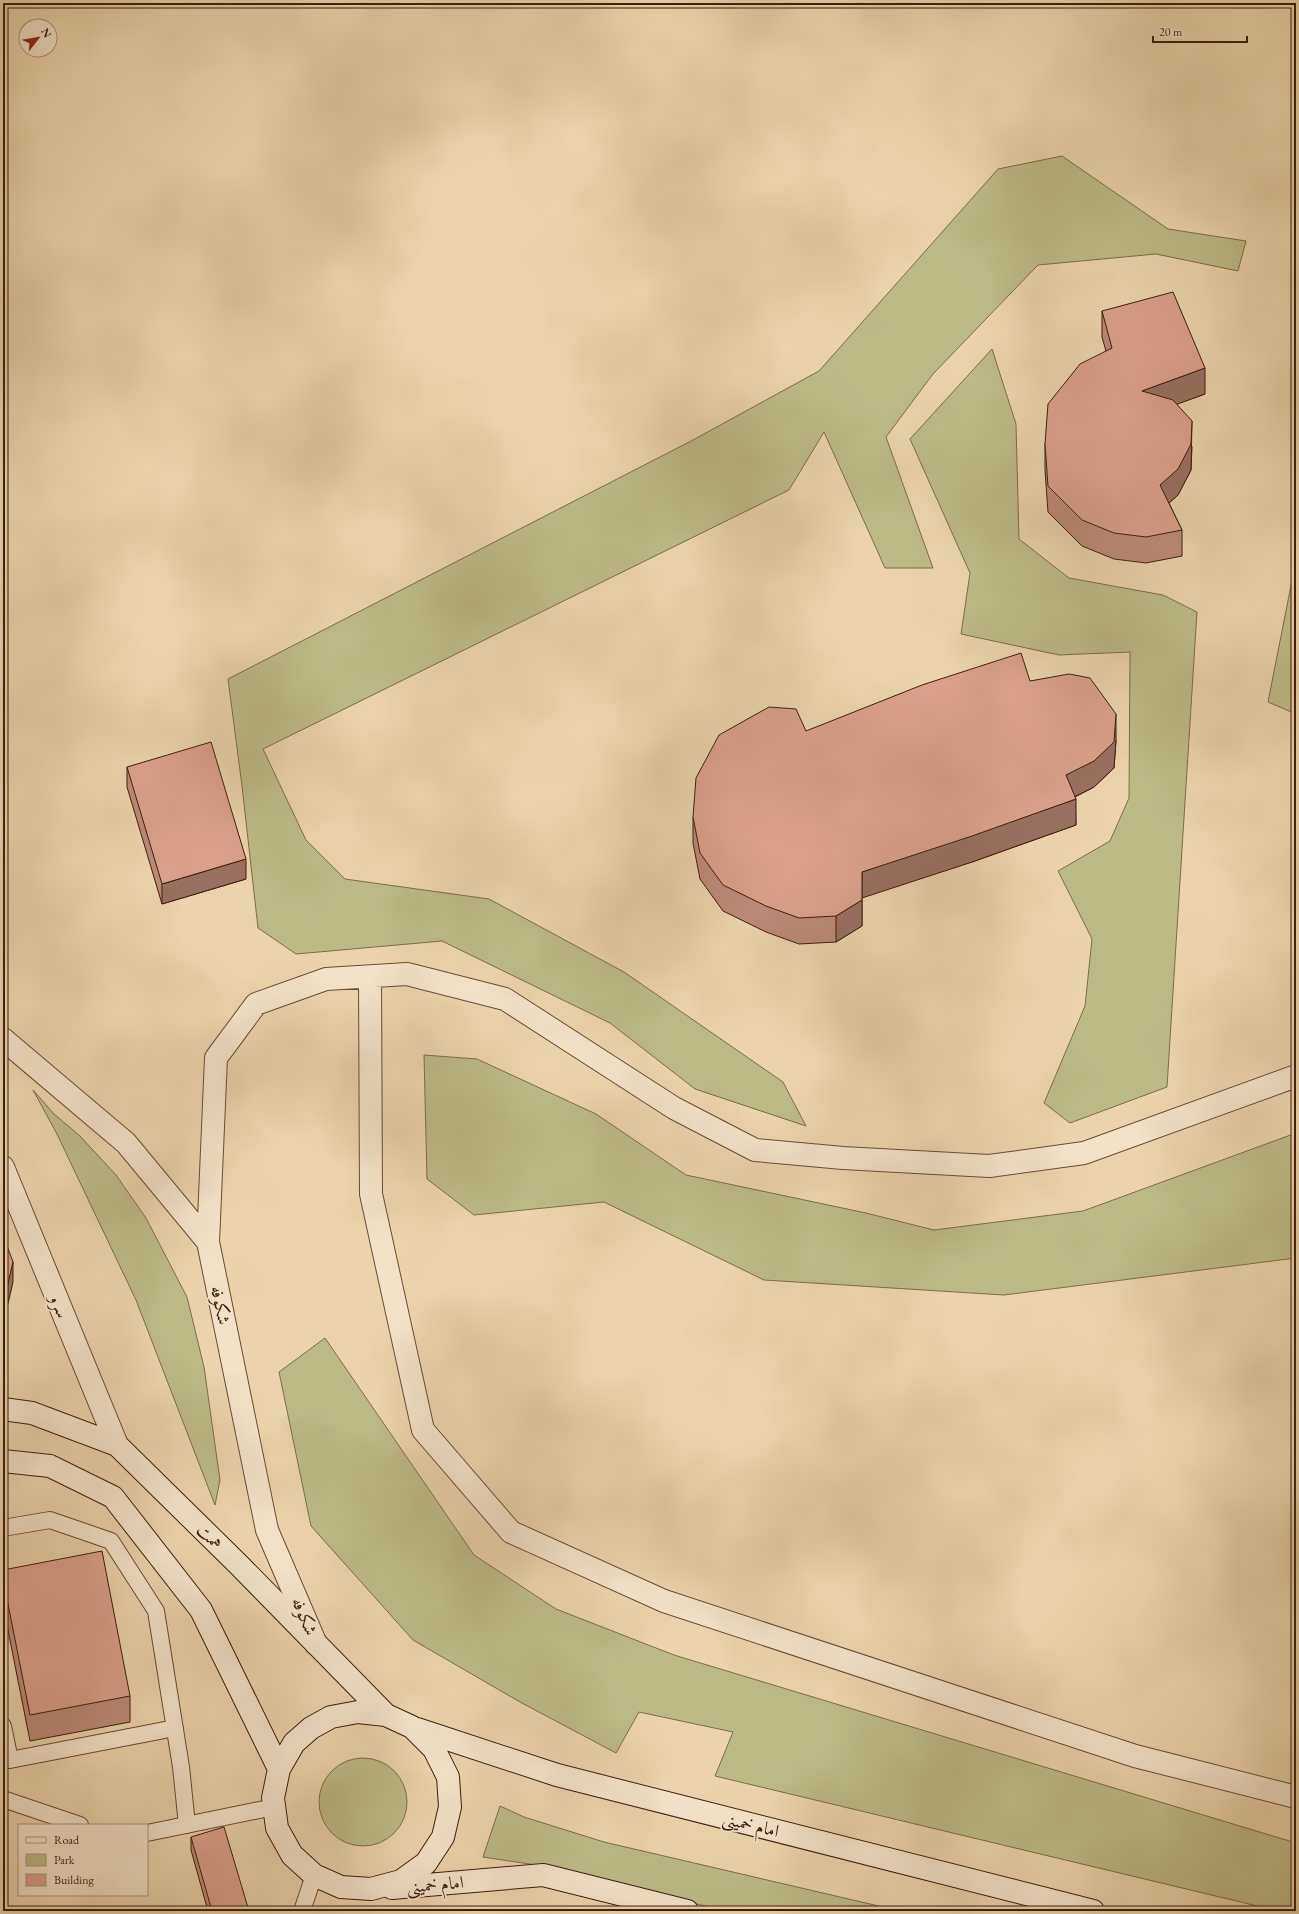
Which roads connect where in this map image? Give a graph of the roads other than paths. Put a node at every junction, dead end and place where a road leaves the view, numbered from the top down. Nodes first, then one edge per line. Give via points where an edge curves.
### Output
1 (370, 976) junction
2 (3, 1039) edge
3 (1296, 1076) edge
4 (3, 1167) edge
5 (208, 1242) junction
6 (3, 1409) edge
7 (117, 1445) junction
8 (3, 1461) edge
9 (3, 1528) edge
10 (316, 1644) junction
11 (386, 1715) junction
12 (3, 1726) edge
13 (412, 1727) junction
14 (175, 1728) junction
15 (279, 1769) junction
16 (1296, 1797) edge
17 (3, 1799) edge
18 (274, 1808) junction
19 (77, 1824) edge
20 (187, 1825) junction
21 (148, 1833) edge
22 (314, 1875) junction
23 (371, 1889) junction
24 (302, 1911) edge
25 (687, 1911) edge
26 (1093, 1911) edge

1 - 3 street via 407,974 505,999 674,1108 755,1150 988,1166 1084,1153
1 - 5 street via 326,979 256,1004 216,1058
1 - 16 street via 371,1194 423,1430 511,1532 664,1601 1135,1756
2 - 5 street, شکوفه via 126,1143
4 - 7 street, سرو
5 - 10 street, شکوفه via 267,1530
6 - 7 street, همت via 32,1414
7 - 10 street, همت
8 - 15 street via 50,1466 113,1497 201,1610
9 - 14 lane via 50,1520 111,1541 156,1611
10 - 11 street, همت
11 - 13 street
11 - 15 street via 358,1712 331,1717 311,1728 294,1743
12 - 14 lane via 10,1760
13 - 23 street via 434,1748 448,1777 450,1807 443,1837 426,1863 401,1881
13 - 26 street, امام خمینی via 557,1775
14 - 20 lane
15 - 18 street via 273,1798
17 - 19 lane
18 - 20 lane
18 - 22 street via 277,1828 292,1855
20 - 21 lane
22 - 23 street via 341,1887
22 - 24 lane
23 - 25 street, امام خمینی via 543,1875

